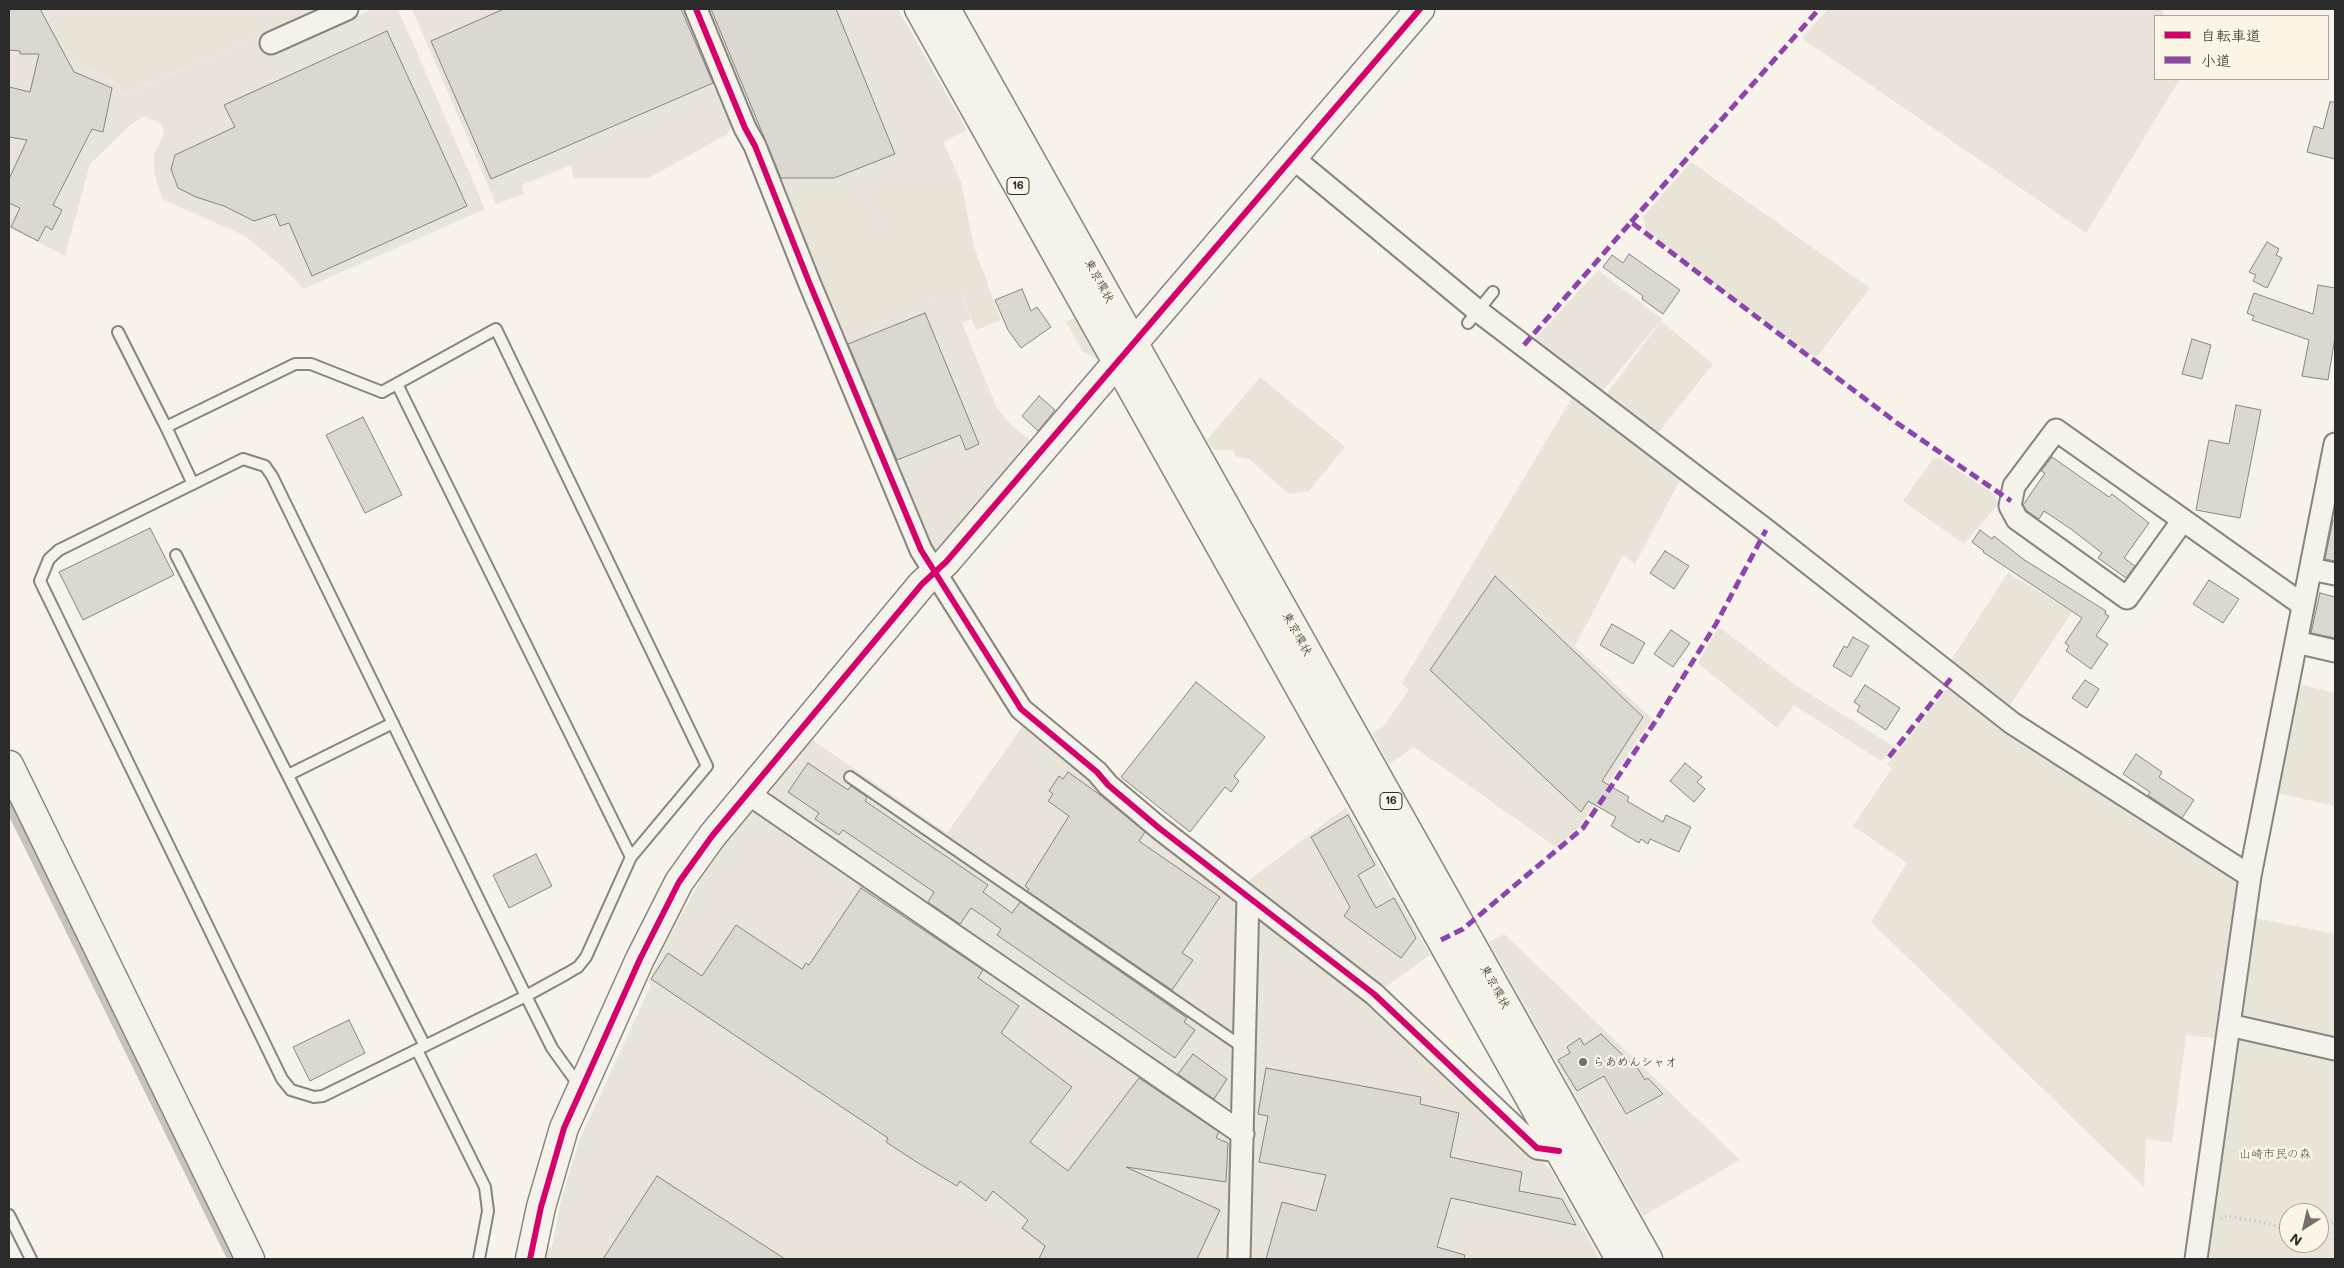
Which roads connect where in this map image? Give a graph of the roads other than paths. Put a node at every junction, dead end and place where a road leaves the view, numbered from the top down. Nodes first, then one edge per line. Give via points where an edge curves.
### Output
1 (347, 9) edge
2 (696, 9) edge
3 (919, 9) edge
4 (946, 9) edge
5 (1420, 9) edge
6 (271, 43) dead end
7 (1293, 158) junction
8 (1493, 292) dead end
9 (1473, 317) junction
10 (118, 332) dead end
11 (1126, 353) junction
12 (397, 384) junction
13 (166, 427) junction
14 (2335, 444) edge
15 (193, 484) junction
16 (2330, 494) edge
17 (2183, 520) junction
18 (176, 555) dead end
19 (2311, 569) junction
20 (934, 573) junction
21 (2335, 574) edge
22 (2303, 605) junction
23 (2296, 642) junction
24 (2335, 651) edge
25 (393, 723) junction
26 (9, 765) edge
27 (288, 775) junction
28 (850, 777) dead end
29 (746, 792) junction
30 (631, 857) junction
31 (2250, 876) junction
32 (1248, 896) junction
33 (526, 996) junction
34 (2229, 1025) junction
35 (421, 1048) junction
36 (1245, 1048) junction
37 (2335, 1049) edge
38 (582, 1090) junction
39 (1243, 1134) junction
40 (1559, 1151) junction
41 (9, 1215) edge
42 (31, 1259) edge
43 (250, 1259) edge
44 (479, 1259) edge
45 (530, 1259) edge
46 (1239, 1259) edge
47 (1620, 1259) edge
48 (1648, 1259) edge
49 (2196, 1259) edge

1 - 6 street
2 - 20 street via 857,399 921,550
3 - 11 main road, 東京環状 / 16
4 - 11 main road, 東京環状 / 16
5 - 7 main road
7 - 9 street
7 - 11 main road
8 - 9 lane
9 - 31 street via 1766,530 2012,723
10 - 13 lane
11 - 20 main road
11 - 40 main road, 東京環状 / 16
11 - 48 main road, 東京環状 / 16
12 - 13 lane via 382,392 311,364 295,364
12 - 30 lane
12 - 30 lane via 496,329 708,766
13 - 15 lane
14 - 16 street
15 - 25 lane via 243,459 264,466
15 - 35 lane via 59,550 44,568 40,581 43,589 282,1079 291,1090 314,1097 323,1096
16 - 19 street
17 - 17 street via 2056,430 2014,486 2010,506 2016,519 2127,598
17 - 22 street
18 - 27 lane
19 - 21 street
19 - 22 street
20 - 29 main road
20 - 32 street via 1021,709 1159,828
22 - 23 street
23 - 24 street
23 - 31 street
25 - 27 lane
25 - 33 lane
26 - 43 main road
27 - 35 lane
28 - 36 lane
29 - 38 main road via 679,882 640,959
29 - 39 street
30 - 33 lane via 586,957 578,967
31 - 34 street
32 - 36 street
32 - 40 street via 1374,994 1537,1148
33 - 35 lane
33 - 38 lane via 552,1048
34 - 37 street
34 - 49 street
35 - 44 lane via 484,1186 488,1212
36 - 39 street
38 - 45 main road via 564,1128
39 - 46 street
40 - 47 main road, 東京環状 / 16
41 - 42 lane

